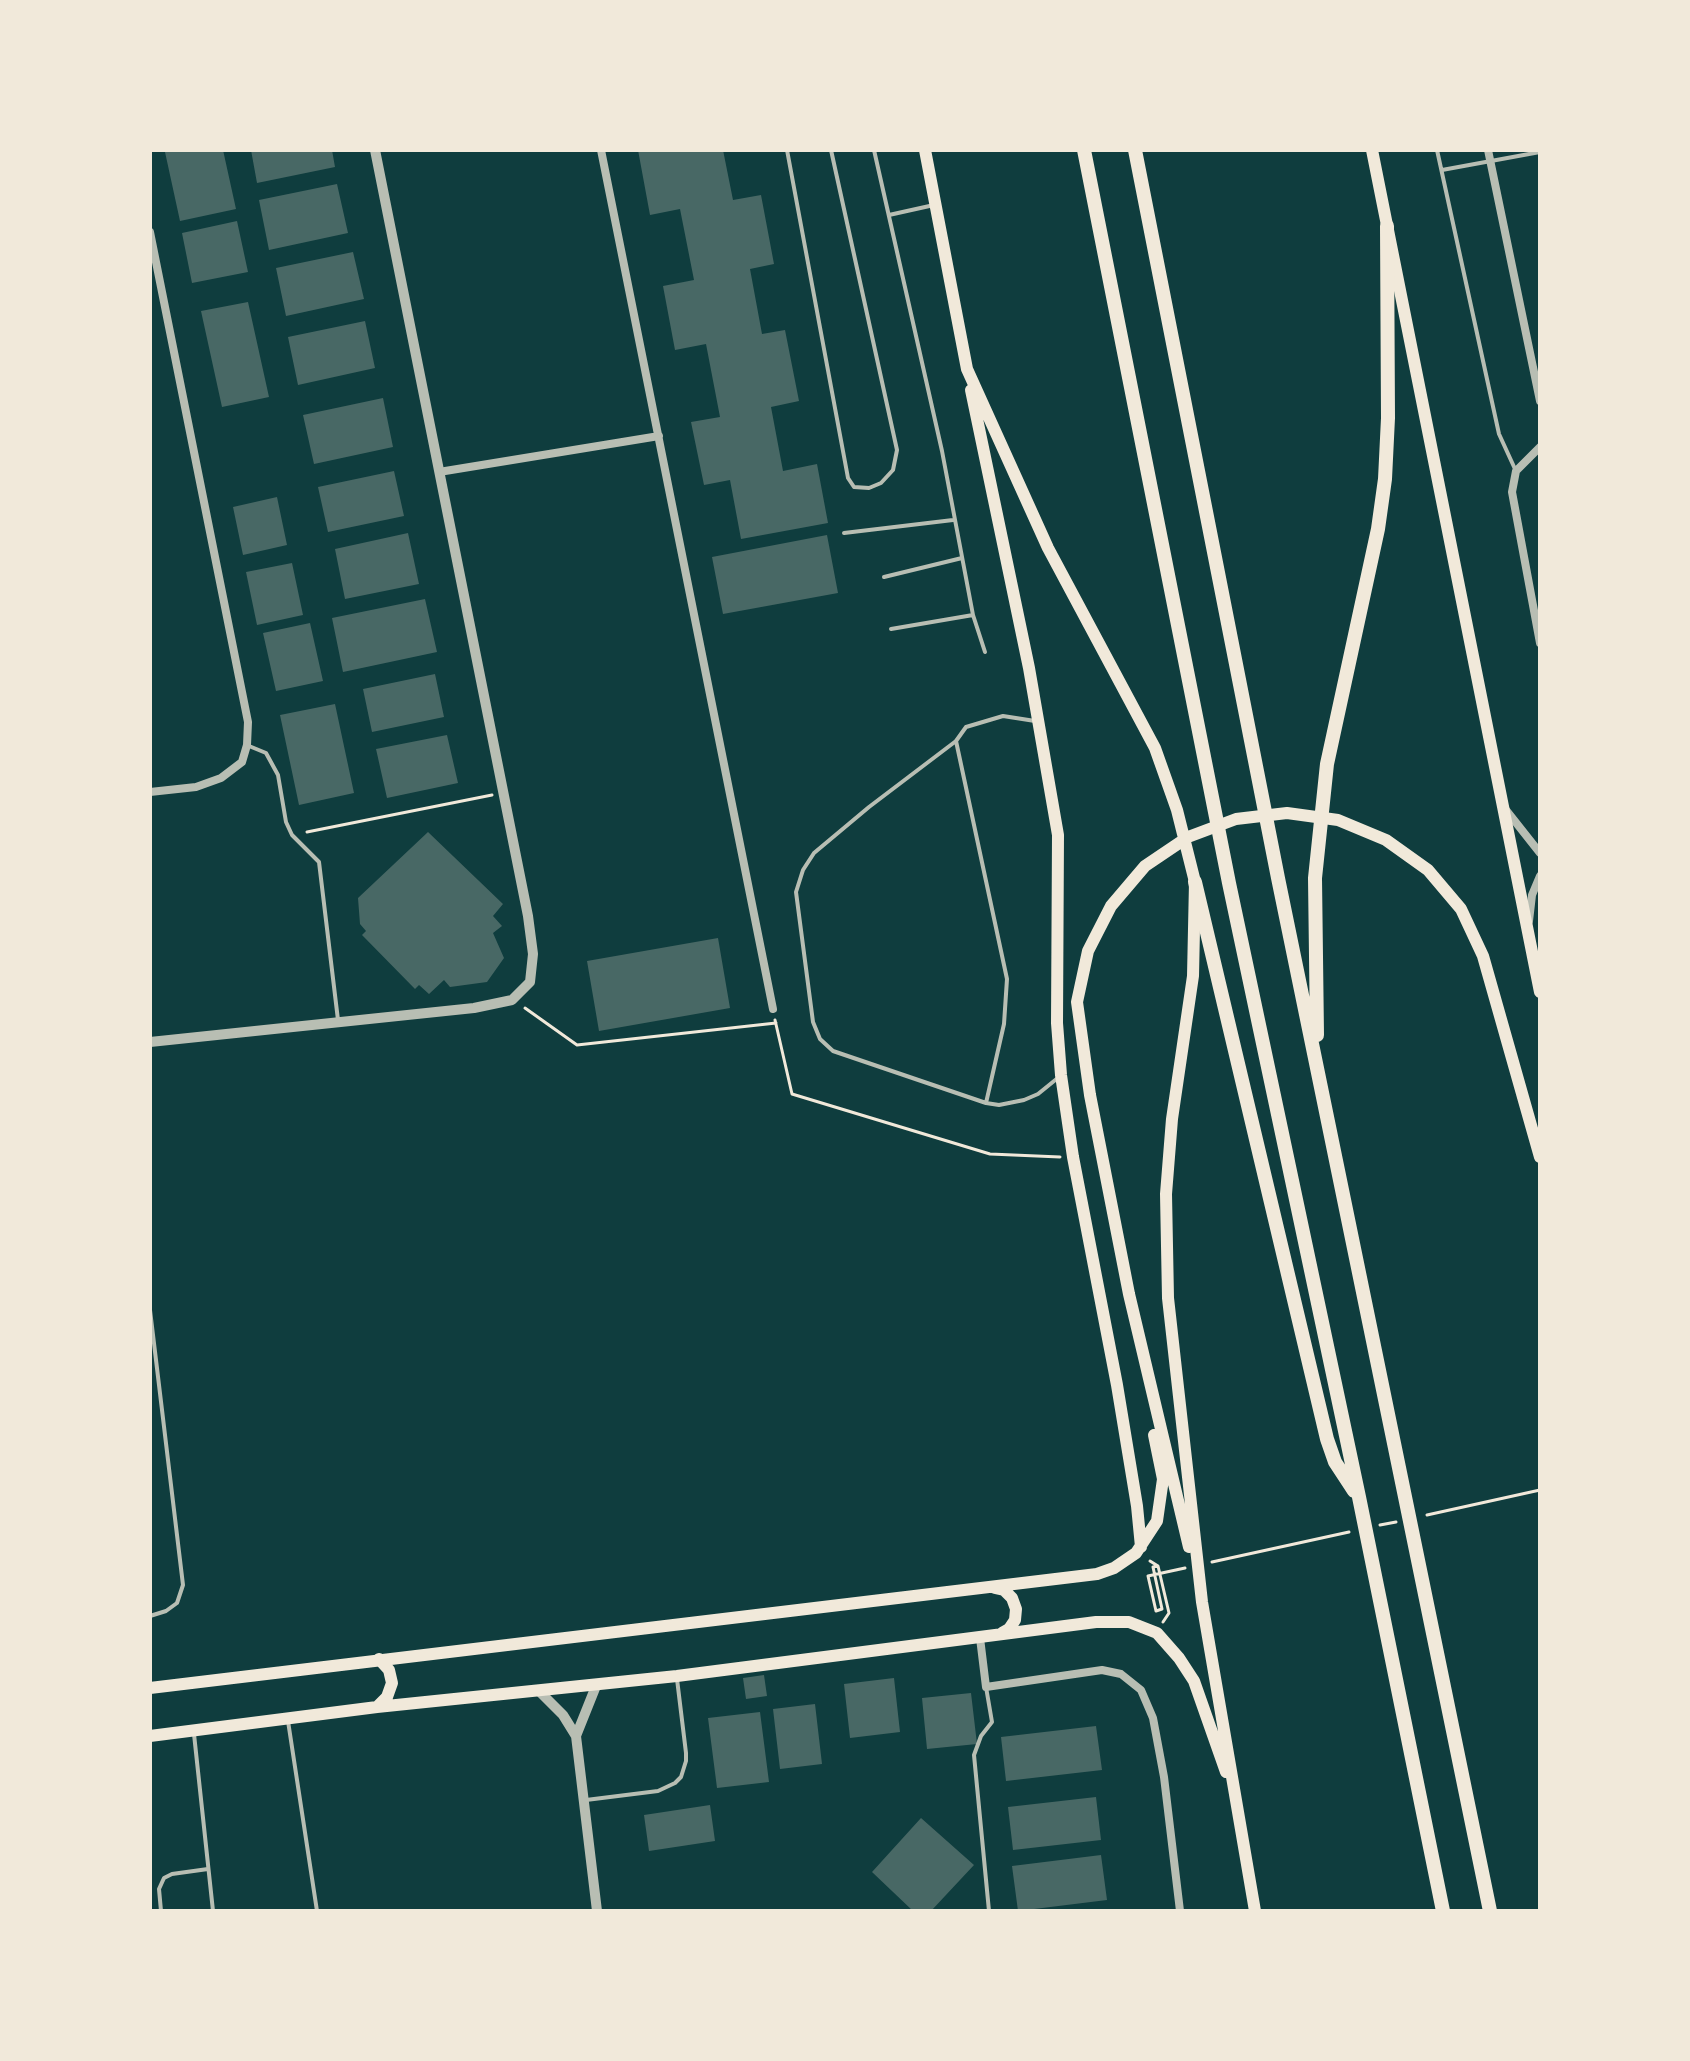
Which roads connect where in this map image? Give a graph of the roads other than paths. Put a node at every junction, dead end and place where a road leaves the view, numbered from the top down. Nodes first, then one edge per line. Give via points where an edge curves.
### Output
1 (375, 150) edge
2 (601, 150) edge
3 (787, 150) edge
4 (831, 150) edge
5 (874, 150) edge
6 (925, 150) edge
7 (1084, 150) edge
8 (1135, 150) edge
9 (1372, 150) edge
10 (1437, 150) edge
11 (1488, 150) edge
12 (1540, 152) edge
13 (1490, 161) junction
14 (1442, 170) junction
15 (936, 204) junction
16 (889, 215) junction
17 (1387, 226) junction
18 (150, 232) edge
19 (967, 369) junction
20 (1540, 401) edge
21 (659, 436) junction
22 (1540, 447) edge
23 (1516, 471) junction
24 (439, 472) junction
25 (954, 520) junction
26 (844, 533) dead end
27 (962, 558) junction
28 (884, 577) dead end
29 (973, 615) junction
30 (891, 629) dead end
31 (1540, 643) edge
32 (985, 652) dead end
33 (1039, 722) junction
34 (956, 741) junction
35 (247, 745) junction
36 (150, 792) edge
37 (1504, 808) junction
38 (1540, 853) edge
39 (1540, 876) edge
40 (1195, 882) junction
41 (1528, 930) junction
42 (1540, 992) edge
43 (773, 1009) road end
44 (338, 1023) junction
45 (150, 1042) edge
46 (1317, 1067) junction
47 (1061, 1075) junction
48 (986, 1103) junction
49 (1540, 1157) edge
50 (1129, 1294) junction
51 (150, 1310) edge
52 (1359, 1497) junction
53 (1138, 1550) junction
54 (993, 1588) junction
55 (1202, 1602) junction
56 (150, 1616) edge
57 (999, 1635) junction
58 (980, 1638) junction
59 (379, 1659) junction
60 (677, 1676) junction
61 (596, 1686) junction
62 (986, 1687) junction
63 (150, 1688) edge
64 (540, 1692) junction
65 (377, 1707) junction
66 (288, 1719) junction
67 (193, 1731) junction
68 (150, 1736) edge
69 (576, 1736) junction
70 (584, 1800) junction
71 (1237, 1803) junction
72 (208, 1869) junction
73 (160, 1900) junction
74 (150, 1902) edge
75 (161, 1911) edge
76 (213, 1911) edge
77 (317, 1911) edge
78 (597, 1911) edge
79 (989, 1911) edge
80 (1180, 1911) edge
81 (1255, 1911) edge
82 (1443, 1911) edge
83 (1490, 1911) edge

1 - 24 street
2 - 21 street
3 - 4 lane via 848,478 854,487 869,488 893,470 897,450
5 - 16 lane
6 - 15 main road
7 - 52 highway via 1229,883
8 - 46 highway
9 - 17 main road
10 - 14 lane
11 - 13 street
12 - 13 lane
13 - 14 lane
13 - 20 street
14 - 23 lane via 1499,434
15 - 16 lane
15 - 19 main road
16 - 25 lane
17 - 37 main road
17 - 46 highway via 1385,479 1327,764 1315,878
18 - 35 street via 248,722
19 - 33 main road
19 - 40 main road via 1048,548 1155,748
21 - 24 street
21 - 43 street
22 - 23 street
23 - 31 street via 1512,492
24 - 44 street via 528,916 530,982 512,1000
25 - 26 lane
25 - 27 lane
27 - 28 lane
27 - 29 lane
29 - 30 lane
29 - 32 lane
33 - 34 lane via 990,718 966,727
33 - 47 main road via 1058,835
34 - 48 lane via 1007,979 1004,1024
34 - 48 lane via 814,853 796,892 813,1022 826,1046
35 - 36 street via 242,762 221,778
35 - 44 lane via 266,753 278,775 292,835 319,862
37 - 38 street
37 - 41 main road
39 - 41 street
40 - 52 highway via 1327,1439 1335,1462
40 - 55 main road via 1193,976 1166,1194 1168,1298
41 - 42 main road
44 - 45 street
46 - 83 highway
47 - 48 lane via 1024,1100
47 - 53 main road via 1137,1506
49 - 50 main road via 1483,956 1461,909 1428,870 1386,840 1338,820 1287,813 1236,819 1188,837 1145,866 1111,906 1088,951 1077,1002 1082,1051
50 - 53 main road via 1163,1479 1157,1521
50 - 55 main road
51 - 56 lane via 183,1585 177,1603
52 - 82 highway
53 - 54 main road via 1097,1574
54 - 57 main road via 1004,1590 1016,1609 1015,1620
54 - 59 main road
55 - 71 main road
57 - 58 main road
57 - 71 main road via 1096,1622 1129,1622 1157,1633 1194,1681
58 - 60 main road
58 - 62 street
59 - 63 main road
59 - 65 main road via 392,1683
60 - 61 main road
60 - 70 lane via 686,1753 681,1777 658,1791
61 - 64 main road
61 - 69 street
62 - 79 lane via 992,1722 974,1755
62 - 80 street via 1102,1670 1121,1674 1141,1690 1153,1718 1161,1762
64 - 65 main road
64 - 69 street
65 - 66 main road
66 - 67 main road
66 - 77 lane
67 - 68 main road
67 - 72 lane
69 - 70 street
70 - 78 street
71 - 81 main road
72 - 73 lane via 168,1875 160,1885
72 - 76 lane
73 - 74 lane
73 - 75 lane

